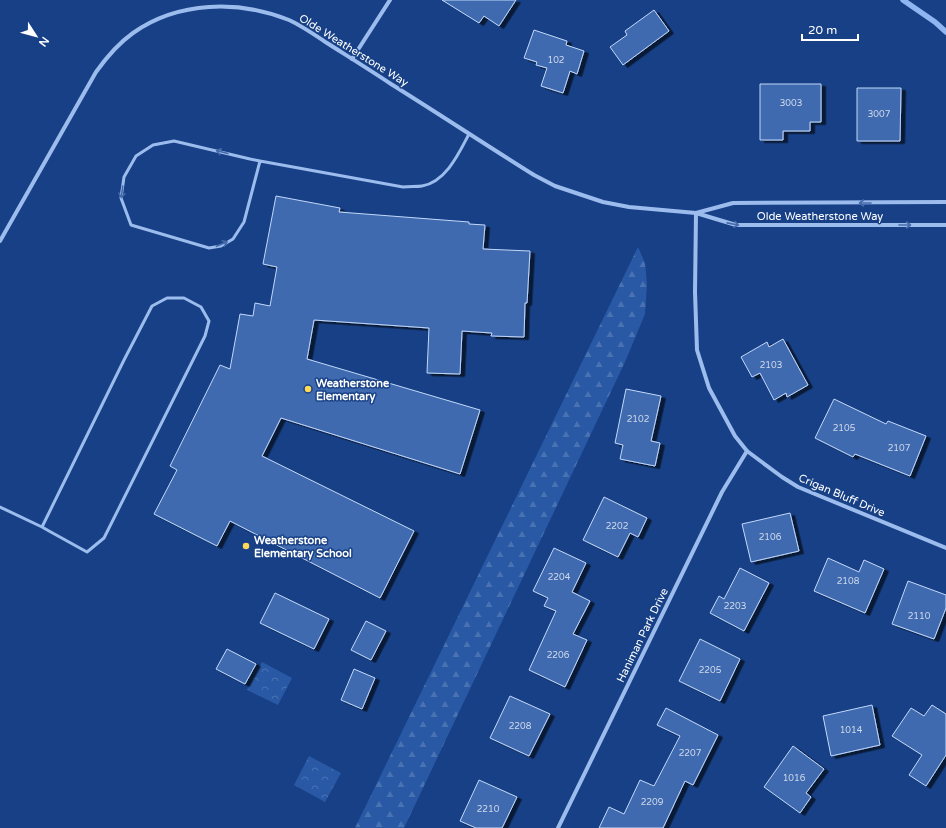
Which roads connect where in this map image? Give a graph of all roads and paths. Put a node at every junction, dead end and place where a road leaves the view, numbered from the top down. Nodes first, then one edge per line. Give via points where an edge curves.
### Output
1 (390, 0) edge
2 (352, 59) junction
3 (469, 134) junction
4 (260, 161) junction
5 (946, 202) edge
6 (696, 213) junction
7 (946, 225) edge
8 (0, 241) edge
9 (747, 451) junction
10 (0, 507) edge
11 (42, 527) junction
12 (946, 548) edge
13 (558, 828) edge

1 - 2 street
2 - 3 street, Olde Weatherstone Way
2 - 8 street, Olde Weatherstone Way via 289,20 254,8 231,4 210,5 188,8 153,21 133,33 96,72
3 - 4 lane via 445,173 423,186 404,187
3 - 6 street, Olde Weatherstone Way via 534,175 574,193 629,207
4 -> 4 lane via 174,141 153,145 136,156 124,177 121,198 131,225 209,248 221,246 233,239 244,222
5 -> 6 street, Olde Weatherstone Way via 733,203
6 -> 7 street, Olde Weatherstone Way via 736,225
6 - 9 street, Crigan Bluff Drive via 697,350 709,388 735,436
9 - 12 street, Crigan Bluff Drive via 798,487
9 - 13 street, Haniman Park Drive via 722,492
10 - 11 lane
11 - 11 lane via 87,552 104,538 205,336 209,321 201,307 184,298 167,298 152,306

